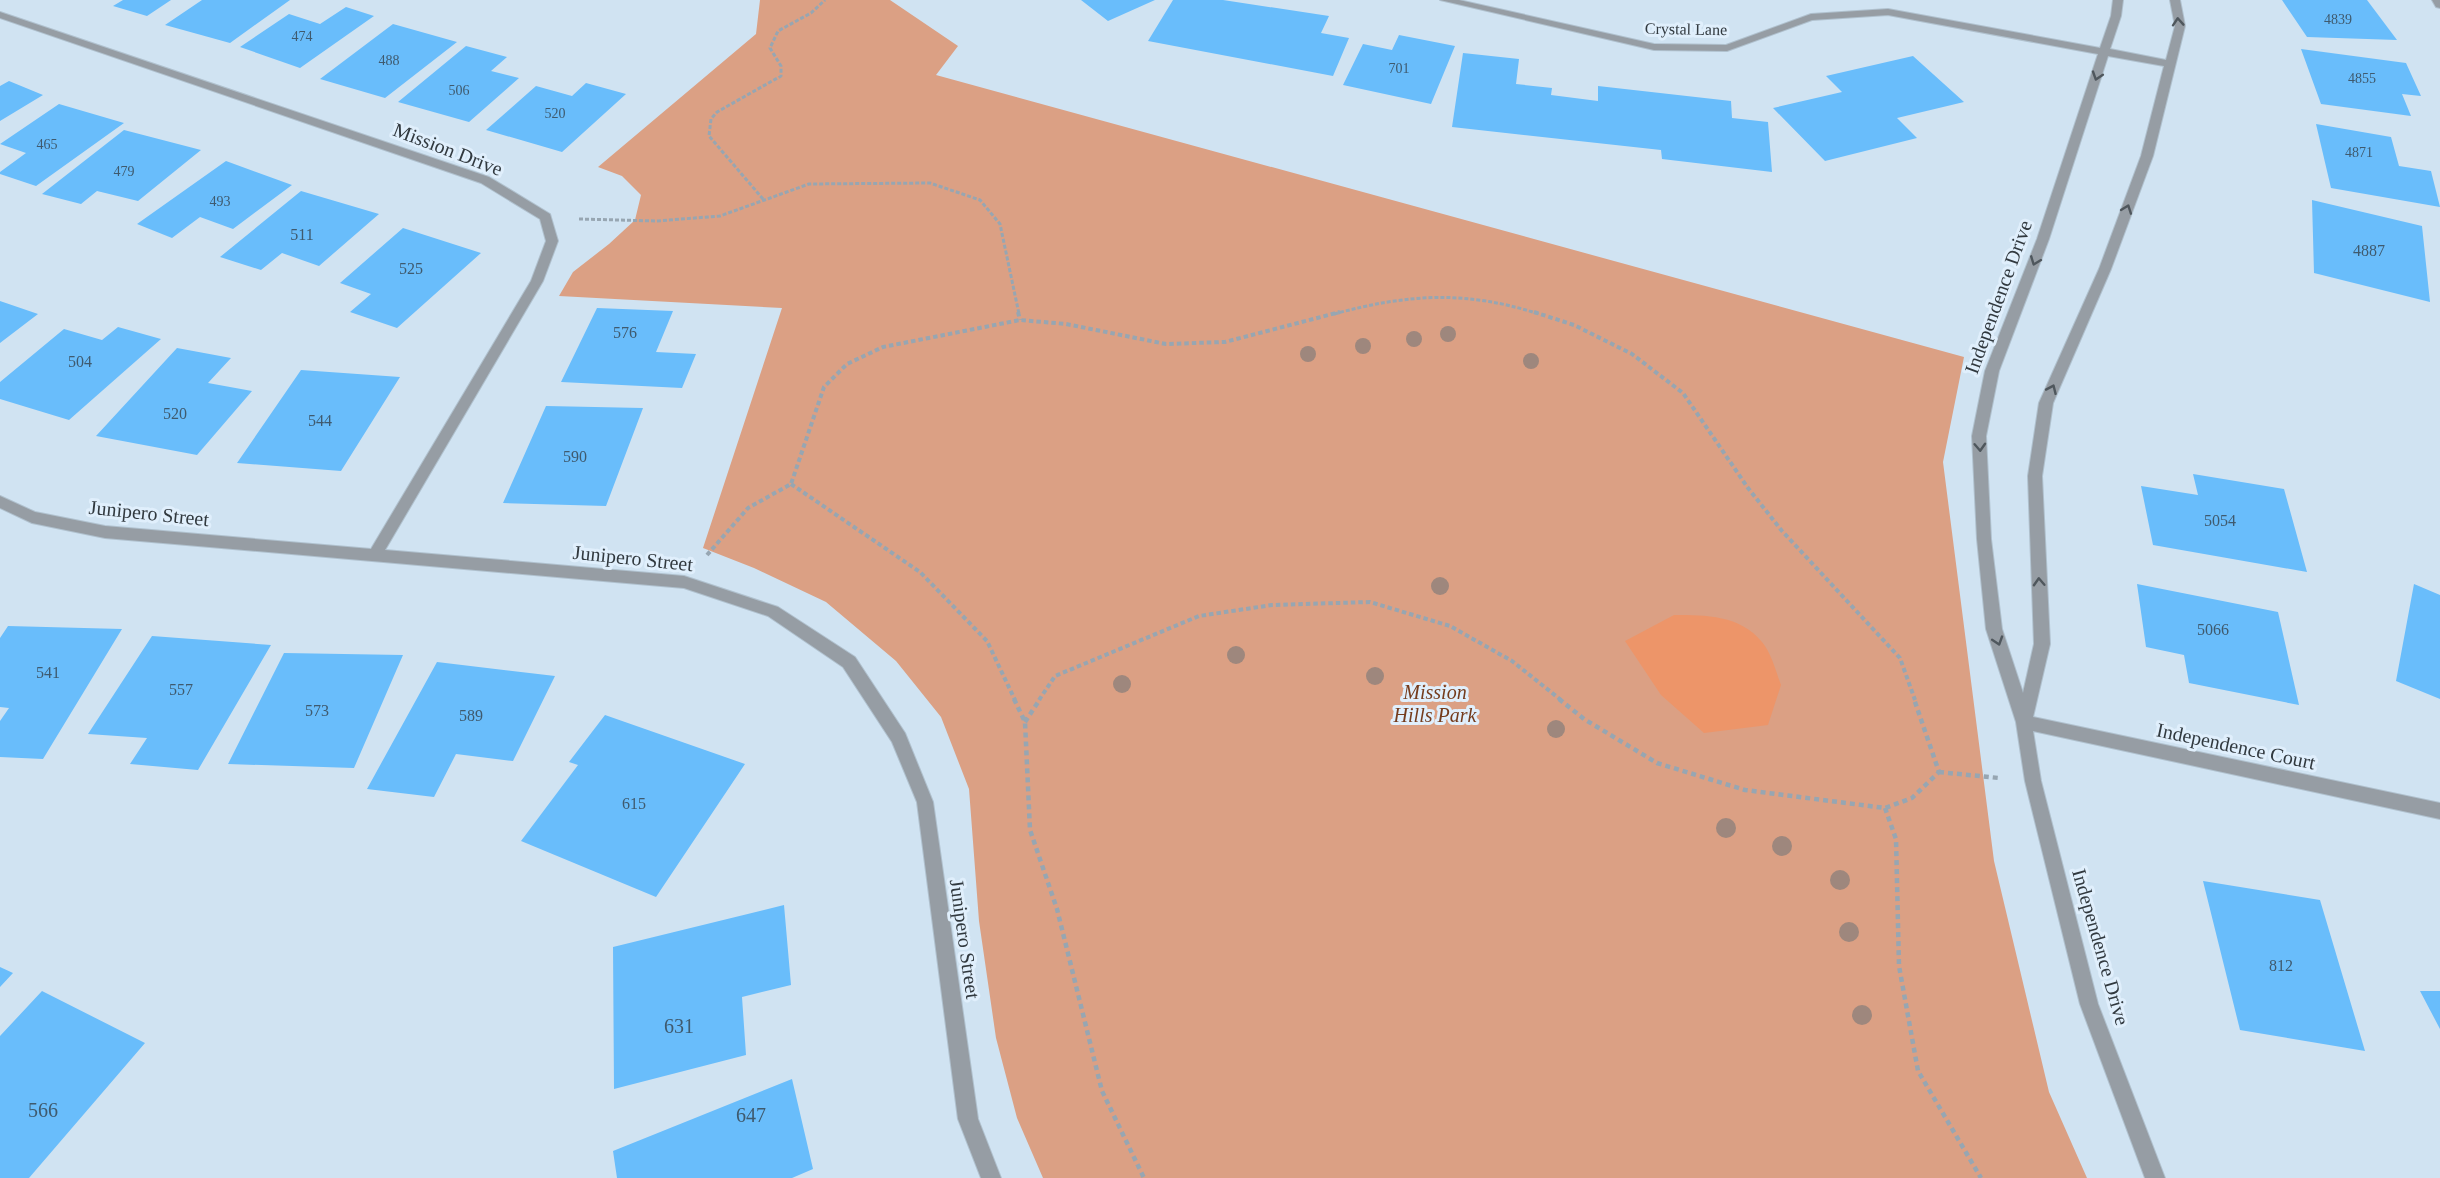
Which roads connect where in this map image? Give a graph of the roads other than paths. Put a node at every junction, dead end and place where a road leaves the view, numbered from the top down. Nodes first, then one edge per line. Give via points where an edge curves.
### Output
1 (1445, 0) edge
2 (2118, 0) edge
3 (2175, 0) edge
4 (2437, 0) edge
5 (2440, 5) edge
6 (0, 15) edge
7 (2105, 50) junction
8 (2172, 64) junction
9 (0, 502) edge
10 (375, 555) junction
11 (2024, 722) junction
12 (2440, 811) edge
13 (991, 1178) edge
14 (2156, 1178) edge

1 - 7 street, Crystal Lane via 1654,47 1727,48 1811,17 1888,12
2 - 7 street, Independence Drive
8 -> 3 street, Independence Drive via 2180,26
4 - 5 street
6 - 10 street, Mission Drive via 485,180 546,217 552,241 537,281
7 - 8 street, Crystal Lane
7 -> 11 street, Independence Drive via 2043,238 1992,371 1979,436 1994,629
11 -> 8 street, Independence Drive via 2042,644 2035,476 2046,403 2105,270 2147,156
9 - 10 street, Junipero Street via 33,517 105,532
10 - 13 street, Junipero Street via 684,582 773,611 849,662 899,738 925,802 968,1119
11 - 12 street, Independence Court
11 - 14 street, Independence Drive via 2033,781 2090,1004

